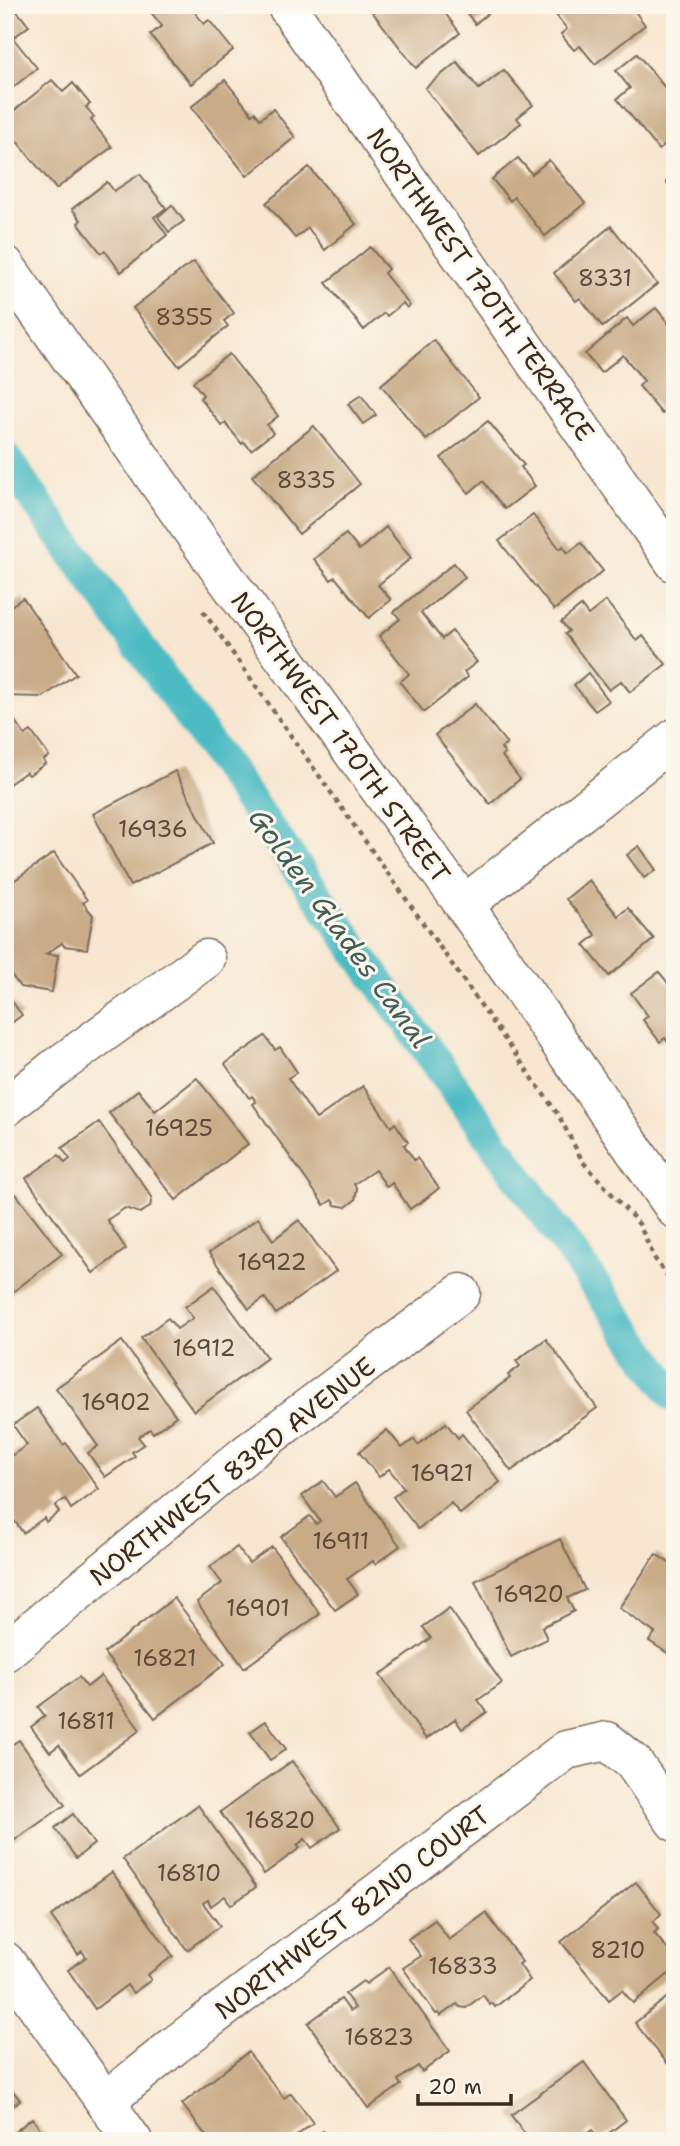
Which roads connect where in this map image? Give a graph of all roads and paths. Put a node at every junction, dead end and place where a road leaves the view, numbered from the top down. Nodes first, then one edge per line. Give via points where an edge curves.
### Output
1 (286, 5) edge
2 (5, 265) edge
3 (675, 563) edge
4 (197, 602) dead end
5 (675, 738) edge
6 (464, 905) junction
7 (206, 959) dead end
8 (5, 1108) edge
9 (675, 1209) edge
10 (675, 1286) edge
11 (461, 1293) dead end
12 (5, 1652) edge
13 (675, 1822) edge
14 (5, 1961) edge
15 (106, 2101) junction
16 (133, 2141) edge

1 - 3 street, NORTHWEST 170TH TERRACE
2 - 6 street, NORTHWEST 170TH STREET
4 - 10 path via 559,1116 583,1162 639,1224 655,1259
5 - 6 street
6 - 9 street, NORTHWEST 170TH STREET
7 - 8 street
11 - 12 street, NORTHWEST 83RD AVENUE via 246,1454
13 - 15 street, NORTHWEST 82ND COURT via 633,1762 607,1741 566,1750
14 - 15 street
15 - 16 street

